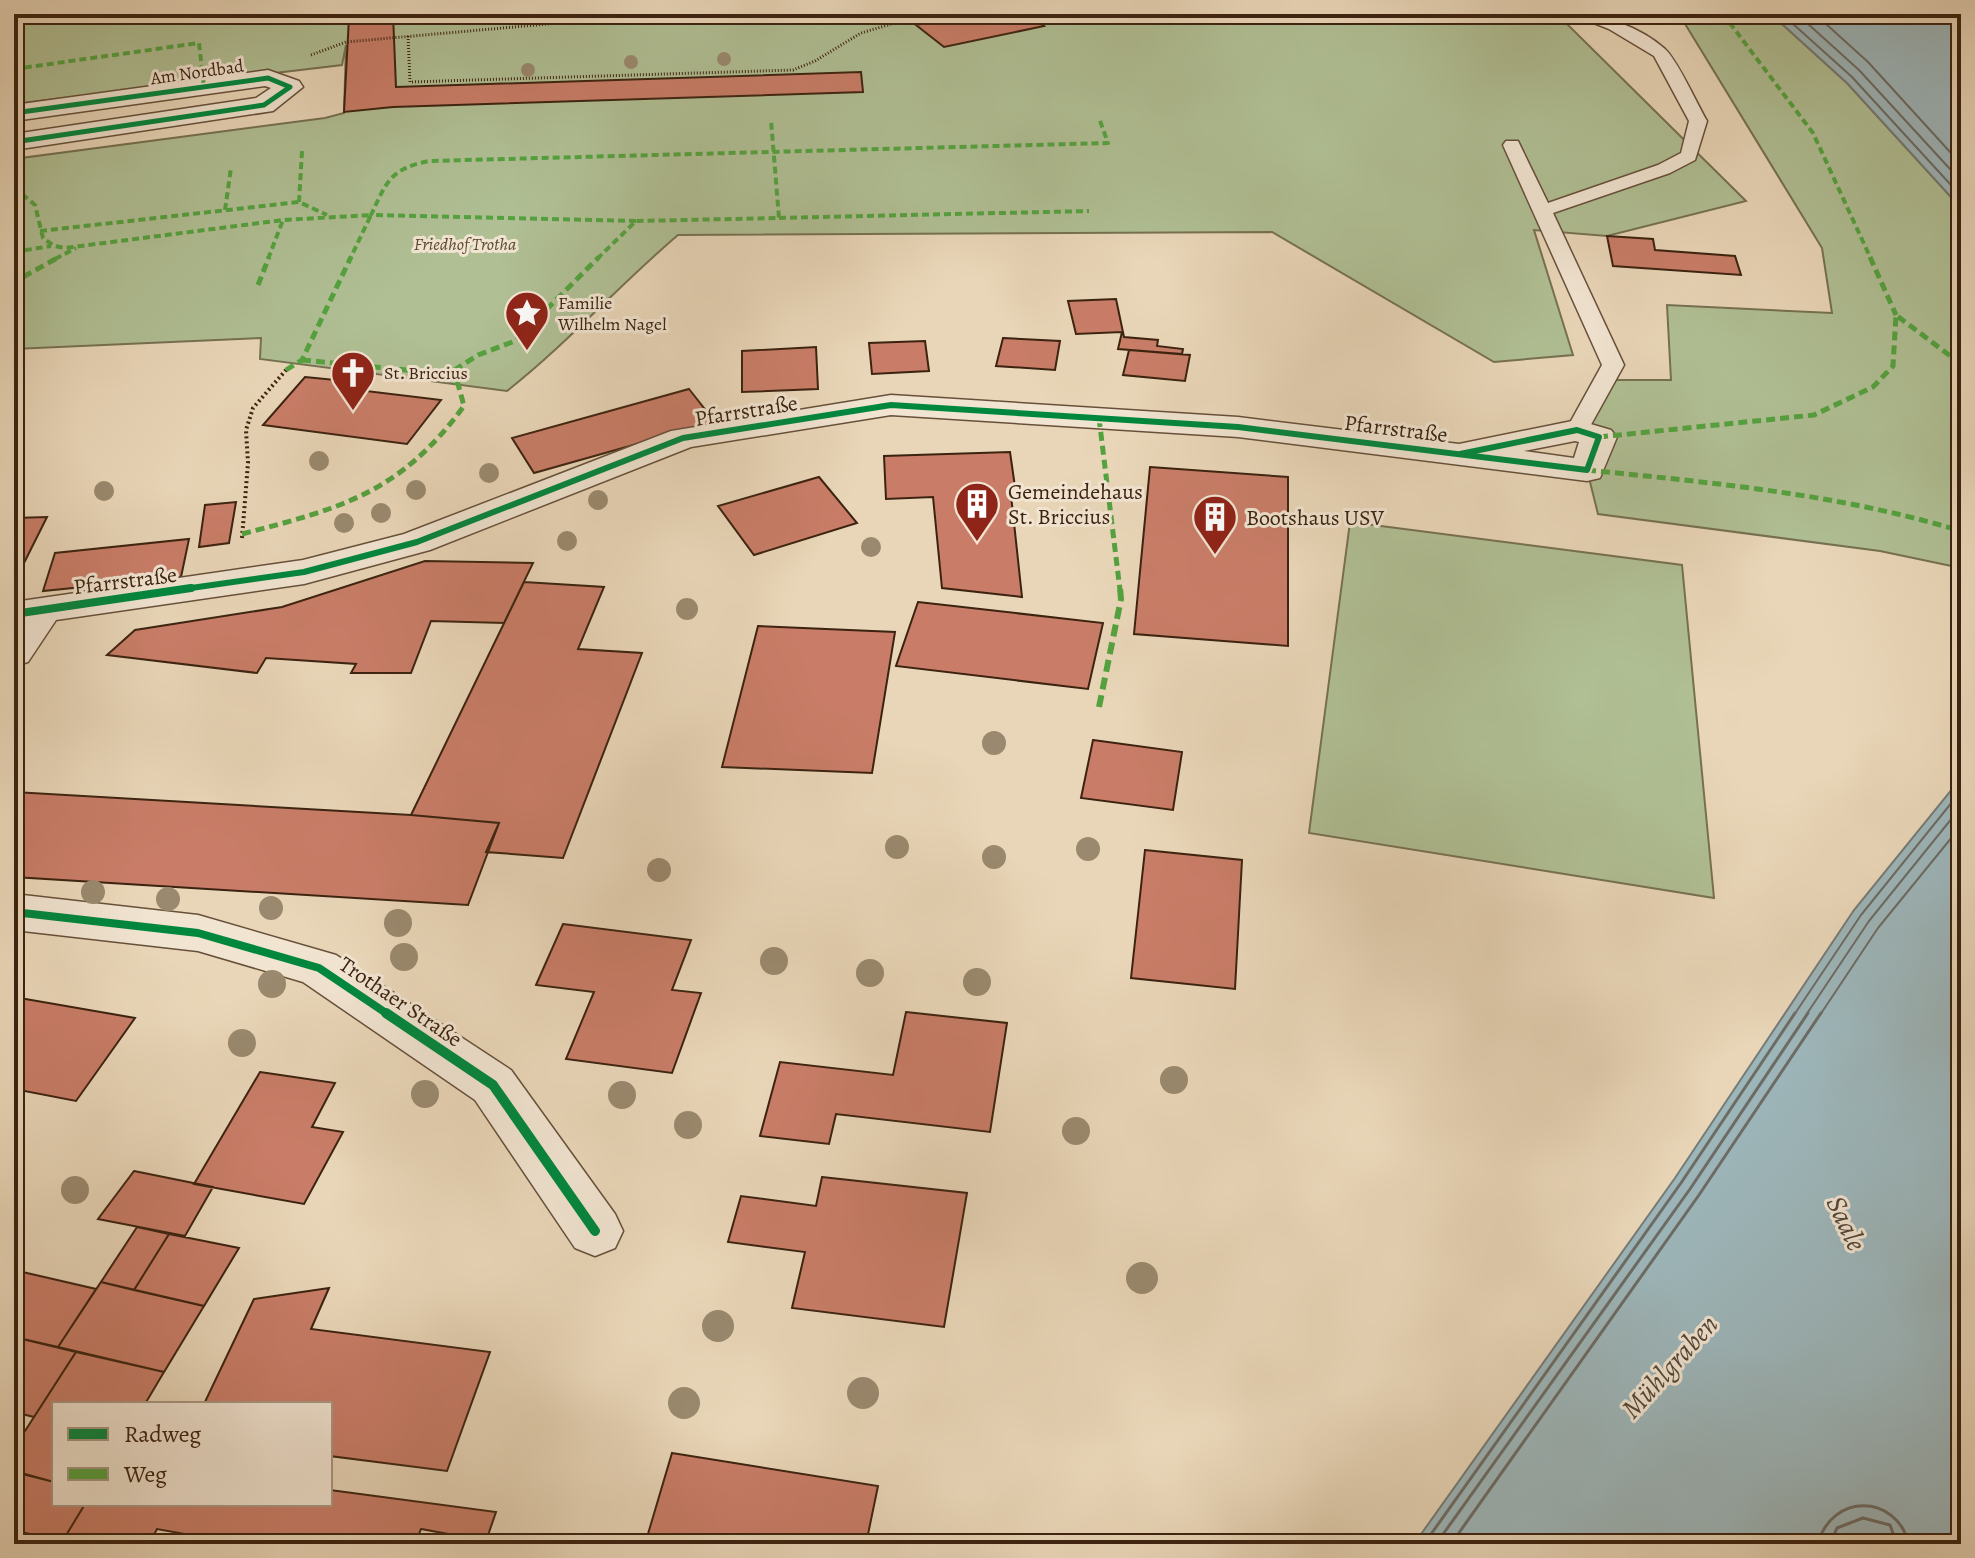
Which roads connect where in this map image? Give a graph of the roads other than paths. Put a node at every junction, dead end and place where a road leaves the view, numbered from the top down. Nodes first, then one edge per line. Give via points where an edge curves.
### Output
1 (1579, 14) edge
2 (14, 113) edge
3 (14, 142) edge
4 (1512, 145) dead end
5 (1542, 211) junction
6 (1577, 430) joint
7 (29, 611) edge
8 (14, 653) edge
9 (14, 912) edge
10 (595, 1231) dead end

1 - 5 lane via 1615,26 1660,53 1698,121 1689,156
2 - 3 street, Am Nordbad via 268,78 290,87 264,105
4 - 5 lane, Pfarrstraße
5 - 6 lane, Pfarrstraße via 1613,365
6 - 7 street, Pfarrstraße via 1599,437 1587,470 1238,427 891,405 683,438 417,542 304,572
7 - 8 street
9 - 10 street, Trothaer Straße via 198,933 319,968 493,1085

